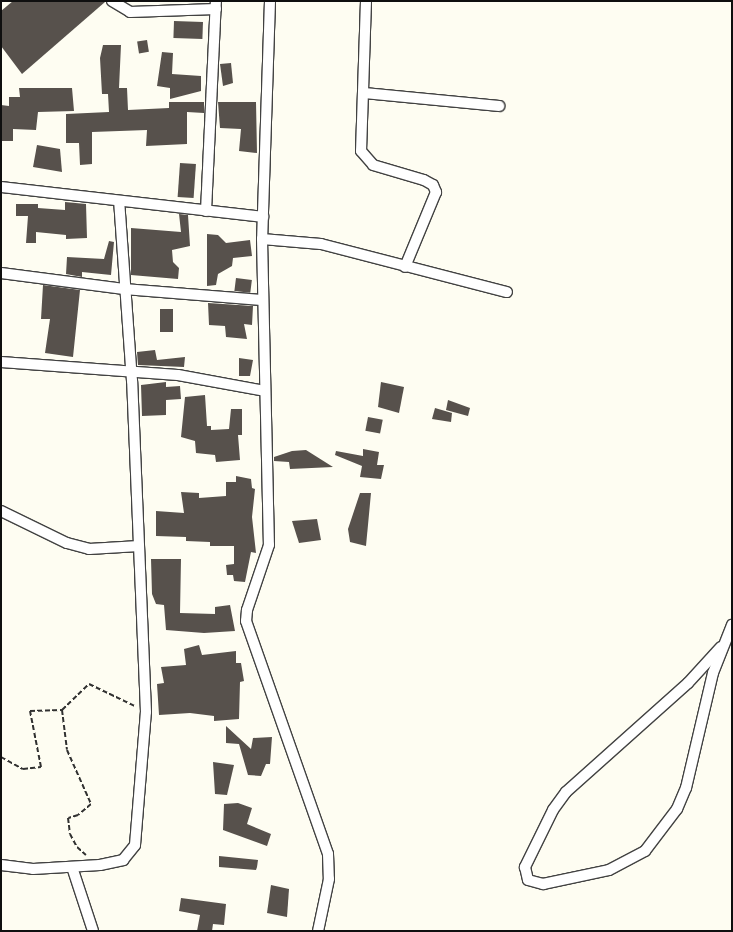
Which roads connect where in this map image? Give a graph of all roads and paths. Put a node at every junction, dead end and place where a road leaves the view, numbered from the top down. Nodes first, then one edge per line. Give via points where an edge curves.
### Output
1 (112, 1) edge
2 (270, 1) edge
3 (366, 1) edge
4 (216, 5) edge
5 (364, 93) junction
6 (499, 106) dead end
7 (1, 187) edge
8 (120, 201) junction
9 (206, 211) junction
10 (262, 217) junction
11 (262, 239) junction
12 (404, 267) junction
13 (1, 273) edge
14 (124, 289) junction
15 (507, 292) dead end
16 (262, 300) junction
17 (1, 362) edge
18 (131, 371) junction
19 (265, 391) junction
20 (1, 511) edge
21 (139, 546) junction
22 (732, 625) edge
23 (721, 647) junction
24 (62, 710) junction
25 (146, 712) junction
26 (1, 757) edge
27 (1, 865) edge
28 (100, 865) junction
29 (72, 867) junction
30 (93, 931) edge
31 (318, 931) edge

1 - 4 street via 130,12
2 - 10 street
3 - 5 street
4 - 9 street
5 - 6 street
5 - 12 street via 361,151 366,160 384,170 433,184 436,192
7 - 8 street
8 - 9 street
8 - 14 street
9 - 10 street
10 - 11 street
11 - 12 street via 321,244
11 - 16 street
12 - 15 street
13 - 14 street
14 - 16 street
14 - 18 street
16 - 19 street
17 - 18 street
18 - 19 street via 178,374
18 - 21 street
19 - 31 street via 269,545 246,621 328,854 329,879
20 - 21 street via 67,543 89,549
21 - 25 street
22 - 23 street
23 - 23 street via 686,788 677,809 644,852 609,870 543,884 528,880 525,867 553,810 566,792 688,683
24 - 25 path via 88,684
24 - 26 path via 30,711 41,767 23,769
24 - 28 path via 66,750 91,804 78,815 68,818 70,834 77,847
25 - 28 street via 135,845 123,860
27 - 29 street via 33,869
28 - 29 street
29 - 30 street

